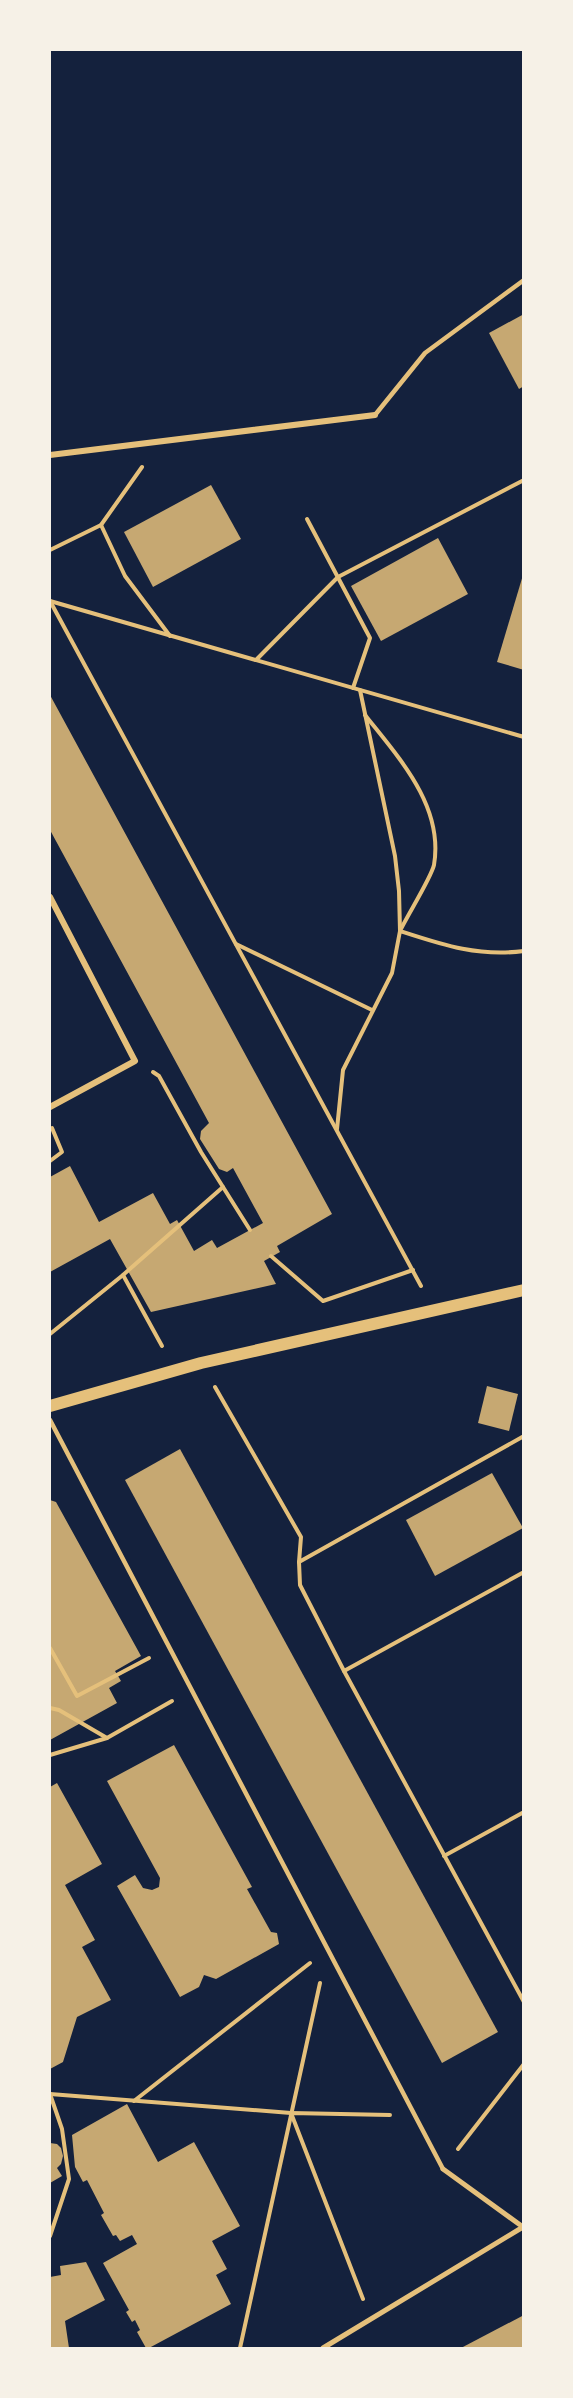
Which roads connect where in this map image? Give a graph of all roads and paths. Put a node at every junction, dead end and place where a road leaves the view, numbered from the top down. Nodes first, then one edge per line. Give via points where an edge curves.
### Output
1 (524, 280) edge
2 (375, 415) joint
3 (160, 441) junction
4 (50, 455) edge
5 (524, 480) edge
6 (307, 519) dead end
7 (101, 525) junction
8 (50, 550) edge
9 (338, 577) junction
10 (170, 636) junction
11 (256, 660) junction
12 (353, 688) junction
13 (360, 690) junction
14 (365, 714) junction
15 (524, 737) edge
16 (50, 897) edge
17 (400, 931) junction
18 (236, 944) junction
19 (524, 951) edge
20 (372, 1010) junction
21 (135, 1061) junction
22 (50, 1107) edge
23 (50, 1122) edge
24 (337, 1130) junction
25 (50, 1161) edge
26 (223, 1187) junction
27 (250, 1230) dead end
28 (271, 1257) dead end
29 (413, 1270) junction
30 (123, 1275) junction
31 (524, 1290) edge
32 (435, 1312) junction
33 (50, 1334) edge
34 (201, 1363) junction
35 (175, 1371) junction
36 (50, 1406) edge
37 (50, 1420) edge
38 (524, 1436) edge
39 (300, 1562) junction
40 (524, 1572) edge
41 (50, 1648) edge
42 (130, 1669) dead end
43 (344, 1671) junction
44 (191, 1690) junction
45 (50, 1708) edge
46 (107, 1738) junction
47 (50, 1755) edge
48 (524, 1812) edge
49 (444, 1856) junction
50 (327, 1949) junction
51 (524, 1993) edge
52 (523, 2001) edge
53 (524, 2064) edge
54 (50, 2094) edge
55 (134, 2101) junction
56 (291, 2113) junction
57 (415, 2115) junction
58 (443, 2169) junction
59 (50, 2236) edge
60 (371, 2320) junction
61 (240, 2349) edge
62 (323, 2349) edge

1 - 2 lane via 425,352
2 - 3 street
3 - 4 street
3 - 7 path
5 - 9 path
6 - 9 path
7 - 8 path
7 - 10 path via 125,576
9 - 11 path
9 - 12 path via 370,638
10 - 11 path
10 - 18 path via 50,601
11 - 12 path
12 - 13 path
13 - 14 path
13 - 15 path
14 - 17 path via 395,856
14 - 17 path via 415,779 434,827 434,866
16 - 21 street
17 - 19 path via 466,951
17 - 20 path via 392,973
18 - 20 path
18 - 24 path
20 - 24 path via 343,1070
21 - 22 street
21 - 26 path via 159,1076
23 - 25 path via 62,1152
24 - 29 path
26 - 27 path
26 - 30 path
28 - 29 path via 323,1301
29 - 32 path
30 - 33 path
30 - 35 path
31 - 32 main road
32 - 34 main road
34 - 35 main road
34 - 39 path via 302,1537
35 - 36 main road
37 - 44 lane
38 - 39 path
39 - 43 path via 300,1585
40 - 43 path
41 - 42 path via 77,1696
43 - 49 path
44 - 46 path
44 - 50 lane
45 - 46 path
46 - 47 path
48 - 49 path
49 - 52 path
50 - 55 path
50 - 56 path
50 - 57 lane
51 - 52 path
53 - 58 path
54 - 55 path
54 - 59 path via 62,2129 69,2179
55 - 56 path
56 - 57 path
56 - 60 path
56 - 61 path
57 - 58 lane
58 - 60 street via 523,2227
60 - 62 street

